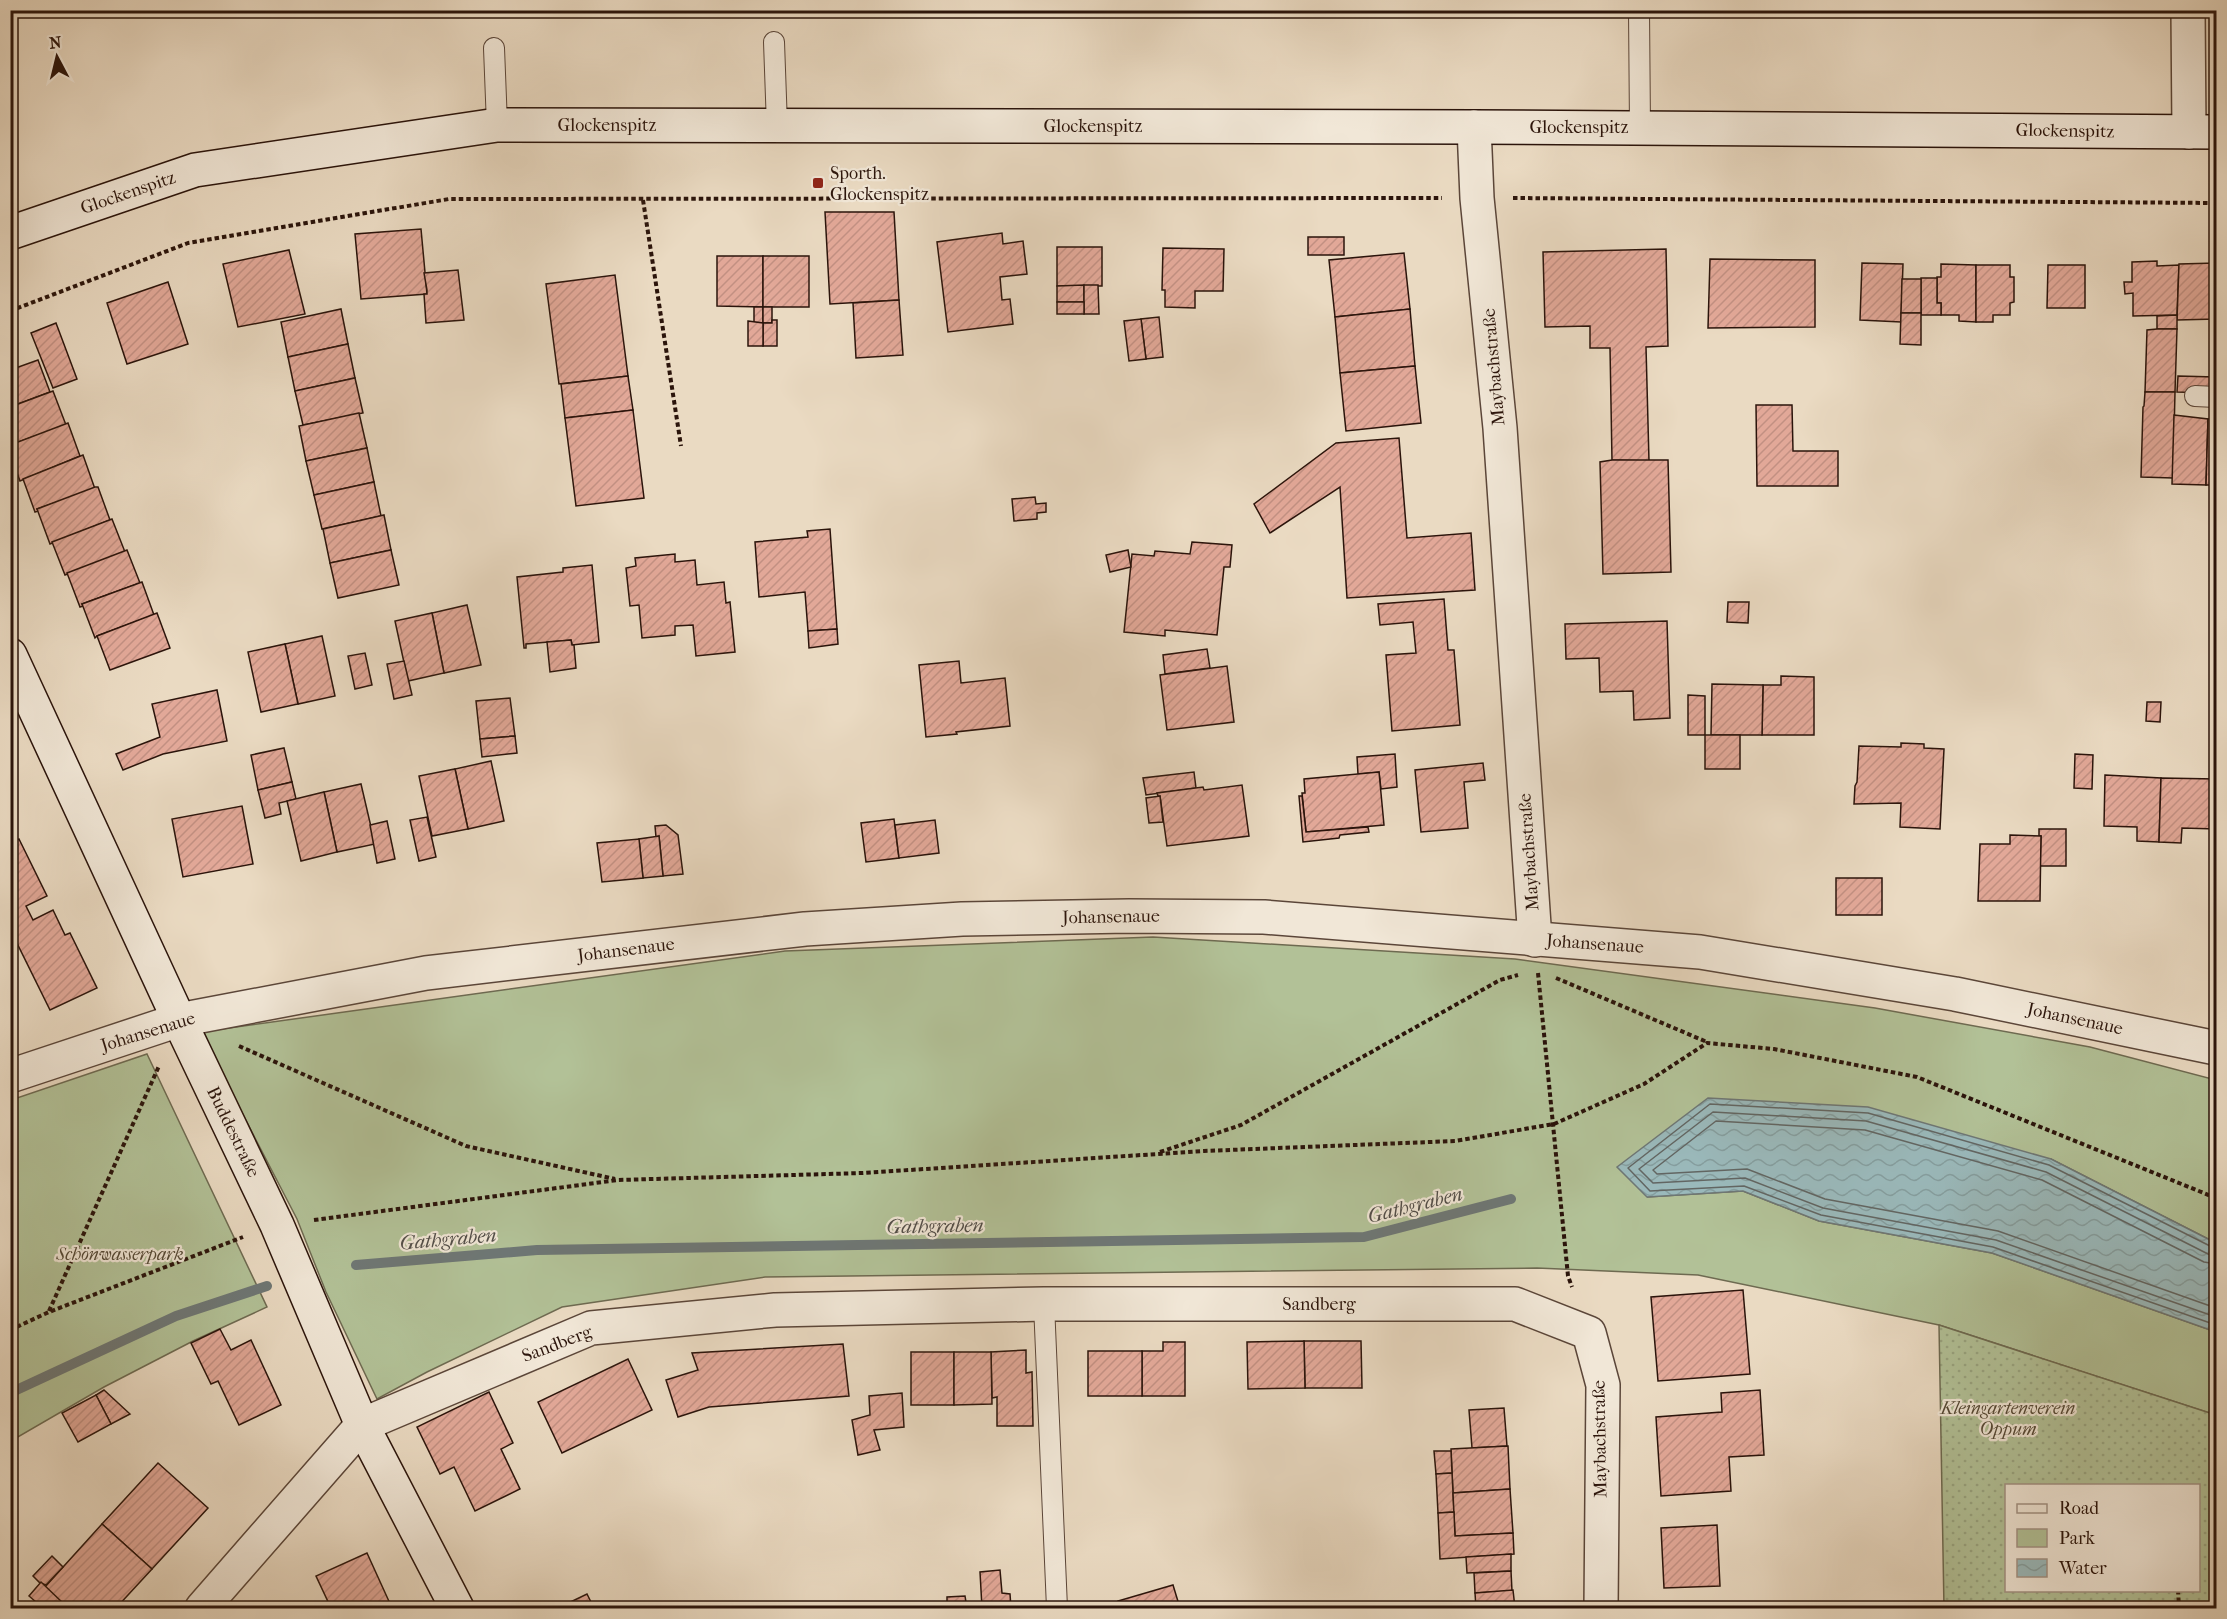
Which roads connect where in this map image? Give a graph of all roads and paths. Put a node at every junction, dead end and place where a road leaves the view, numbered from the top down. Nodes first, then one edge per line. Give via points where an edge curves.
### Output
1 (1640, 10) edge
2 (2188, 10) edge
3 (774, 42) dead end
4 (494, 48) dead end
5 (497, 125) junction
6 (777, 126) junction
7 (1474, 127) junction
8 (1640, 128) junction
9 (2203, 132) edge
10 (1477, 198) junction
11 (643, 200) junction
12 (2217, 203) edge
13 (10, 233) edge
14 (10, 311) edge
15 (2195, 396) dead end
16 (2217, 397) edge
17 (681, 446) dead end
18 (10, 655) edge
19 (1536, 955) junction
20 (179, 1020) junction
21 (232, 1043) dead end
22 (1707, 1043) junction
23 (2217, 1048) edge
24 (10, 1076) edge
25 (1554, 1124) junction
26 (1155, 1154) junction
27 (618, 1180) junction
28 (2217, 1198) edge
29 (277, 1225) junction
30 (1044, 1304) junction
31 (49, 1312) junction
32 (10, 1330) edge
33 (1589, 1333) junction
34 (362, 1425) junction
35 (2178, 1592) edge
36 (202, 1608) edge
37 (456, 1608) edge
38 (1057, 1608) edge
39 (1601, 1608) edge
40 (2179, 1608) edge

1 - 8 lane
2 - 9 street, Glockenspitz
3 - 6 lane
4 - 5 lane
5 - 6 street, Glockenspitz
5 - 13 street, Glockenspitz via 195,170
6 - 7 street, Glockenspitz
7 - 8 street, Glockenspitz
7 - 10 street, Maybachstraße
8 - 9 street, Glockenspitz
10 - 11 path
10 - 12 path
10 - 19 street, Maybachstraße via 1500,428
11 - 14 path via 449,199 188,243
11 - 17 path
15 - 16 lane
18 - 20 street, Buddestraße
19 - 20 street, Johansenaue via 1264,918 951,920 805,929 426,972
19 - 22 path
19 - 23 street, Johansenaue via 1700,952 1955,994
19 - 25 path
19 - 26 path via 1500,980 1241,1125
20 - 24 street, Johansenaue
20 - 29 street, Buddestraße
20 - 31 path
21 - 27 path via 466,1146
22 - 25 path via 1644,1084
22 - 28 path via 1774,1049 1917,1077
25 - 26 path via 1455,1141
25 - 33 path via 1568,1276
26 - 27 path via 863,1173
27 - 29 path
29 - 31 path
29 - 34 street, Buddestraße
30 - 33 street, Sandberg via 1515,1304
30 - 34 street, Sandberg via 775,1310 591,1328
30 - 38 lane
31 - 32 path
33 - 39 street, Maybachstraße via 1603,1386
34 - 36 street, Sandberg
34 - 37 street, Buddestraße
35 - 40 path

